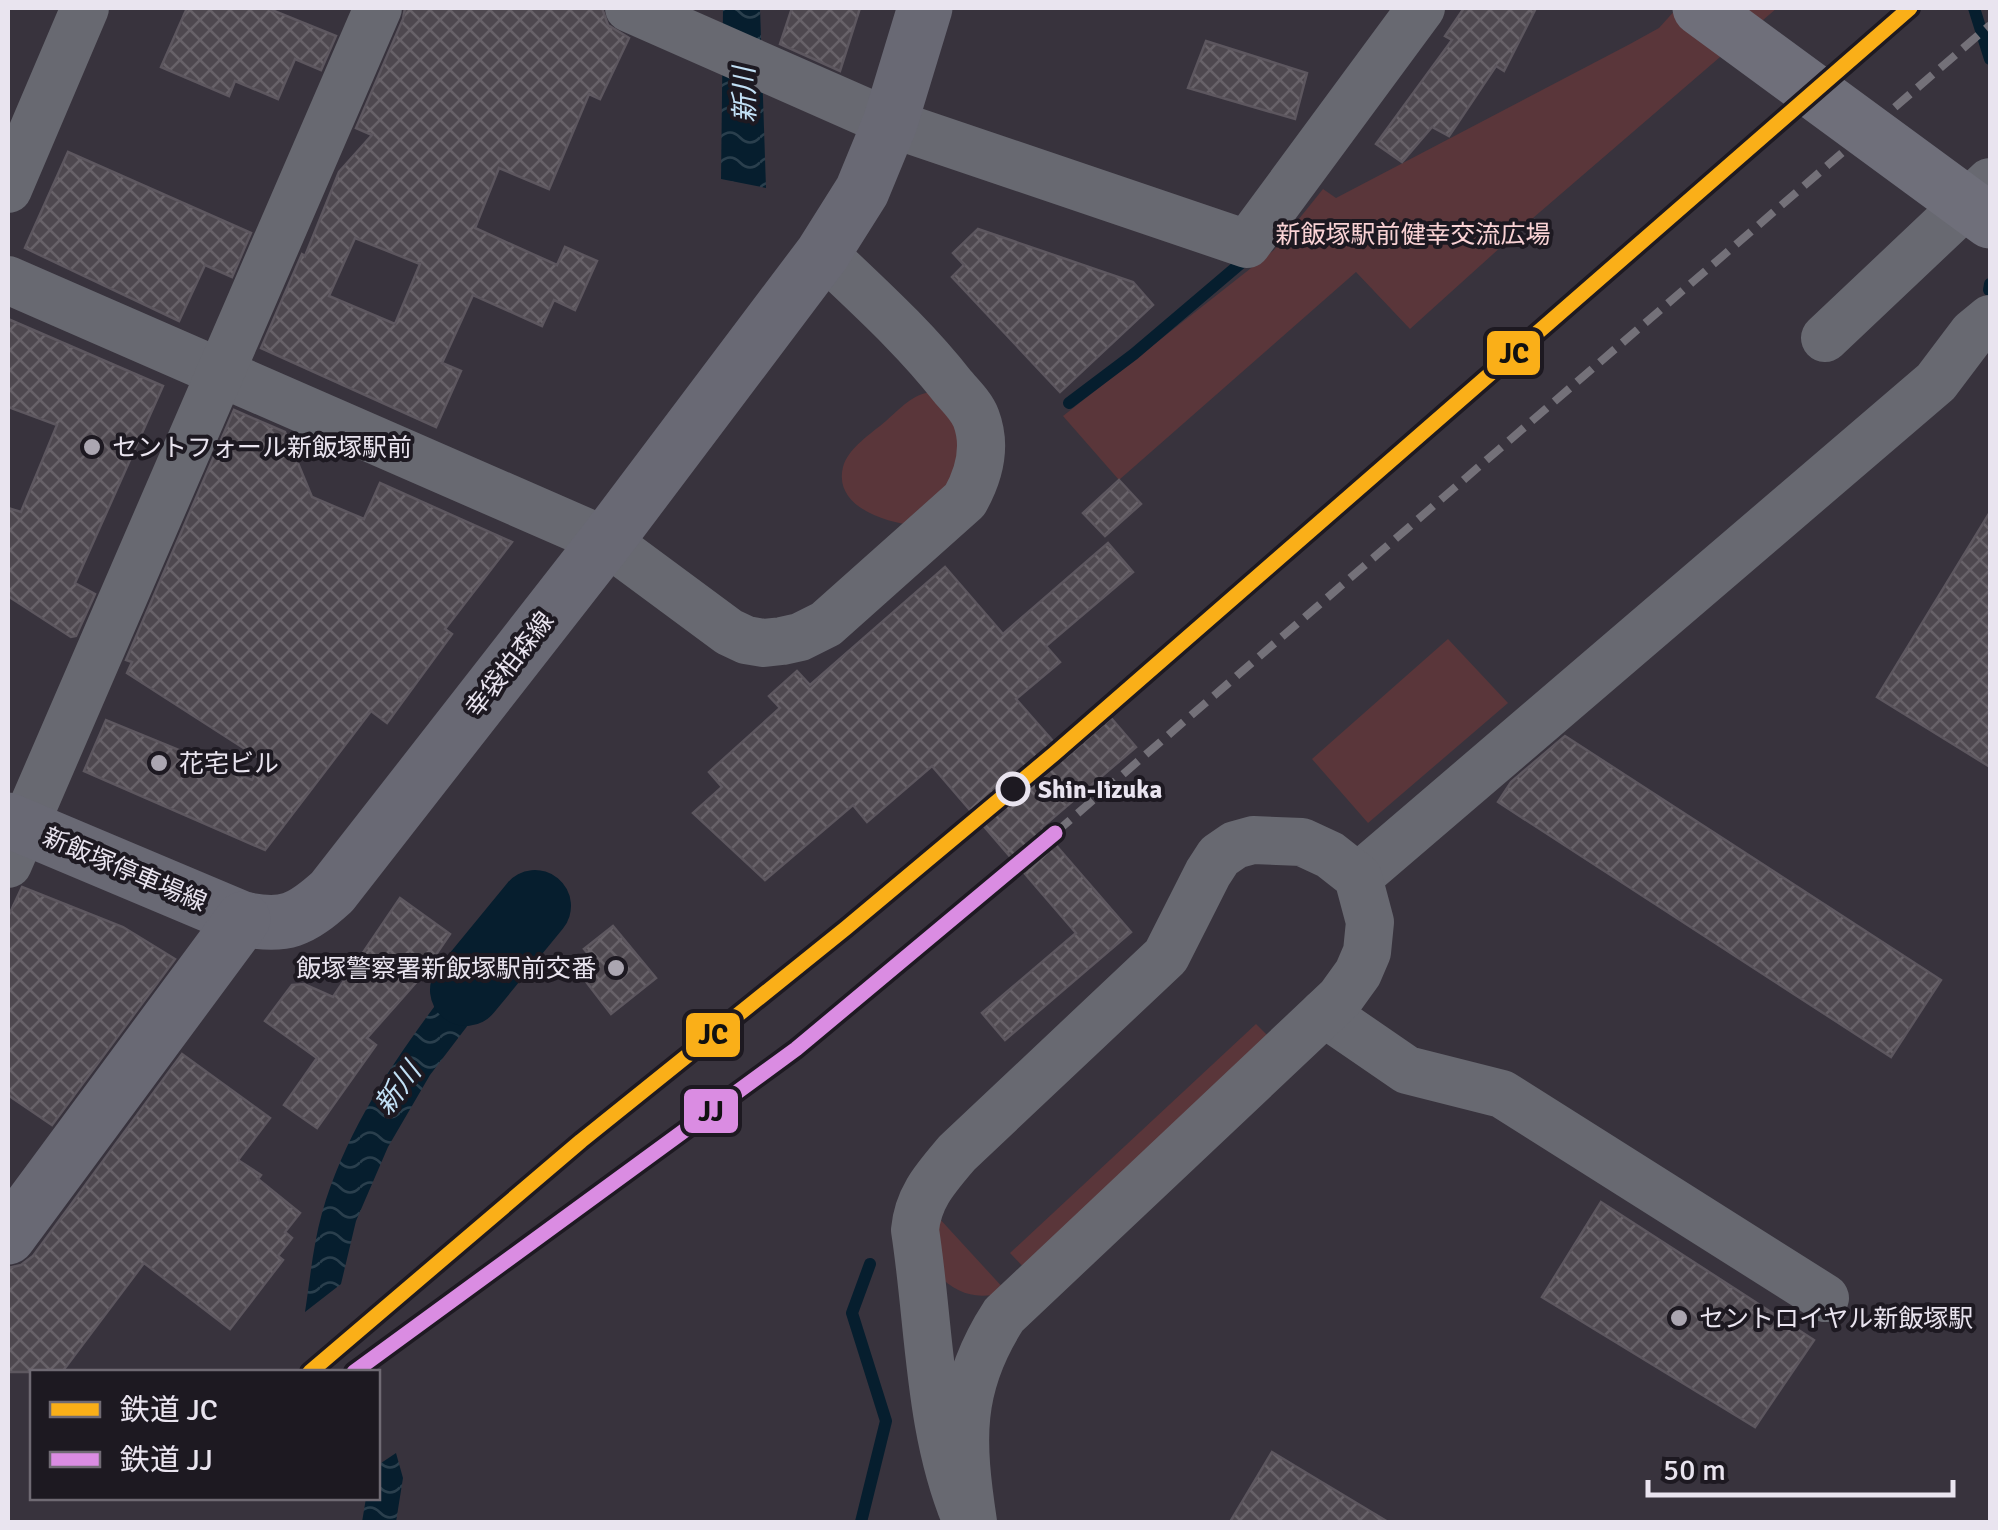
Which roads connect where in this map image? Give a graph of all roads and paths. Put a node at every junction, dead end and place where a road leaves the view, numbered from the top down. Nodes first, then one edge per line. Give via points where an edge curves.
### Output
1 (85, 8) edge
2 (378, 8) edge
3 (629, 8) edge
4 (925, 8) edge
5 (1422, 8) edge
6 (1700, 8) edge
7 (890, 123) junction
8 (1990, 182) edge
9 (8, 189) edge
10 (1990, 221) edge
11 (822, 253) junction
12 (8, 280) edge
13 (1990, 319) edge
14 (1825, 338) dead end
15 (220, 372) junction
16 (606, 540) junction
17 (13, 837) edge
18 (1358, 877) junction
19 (243, 919) junction
20 (1324, 1013) junction
21 (8, 1238) edge
22 (924, 1285) junction
23 (1825, 1298) dead end
24 (1004, 1315) junction
25 (970, 1522) edge

1 - 9 street
2 - 15 street
3 - 7 street
4 - 7 main road, 幸袋柏森線
5 - 7 street via 1247,244
6 - 10 highway, bridge
7 - 11 main road, 幸袋柏森線 via 862,191
8 - 14 street
11 - 16 main road, 幸袋柏森線
11 - 16 street via 910,334 975,414 982,455 965,500 826,624 764,643 729,632
12 - 15 street
13 - 18 street via 1936,382
15 - 16 street
15 - 17 street
16 - 19 main road, 幸袋柏森線 via 332,892 288,922
17 - 19 main road, 新飯塚停車場線
18 - 20 street via 1370,922 1366,952 1358,973
18 - 22 street via 1302,842 1252,840 1220,856 1166,956 927,1188 915,1230
19 - 21 main road
20 - 23 street via 1407,1070 1502,1094
20 - 24 street
22 - 24 street via 959,1310
22 - 25 street via 940,1440 950,1483
24 - 25 street via 972,1382 963,1423

